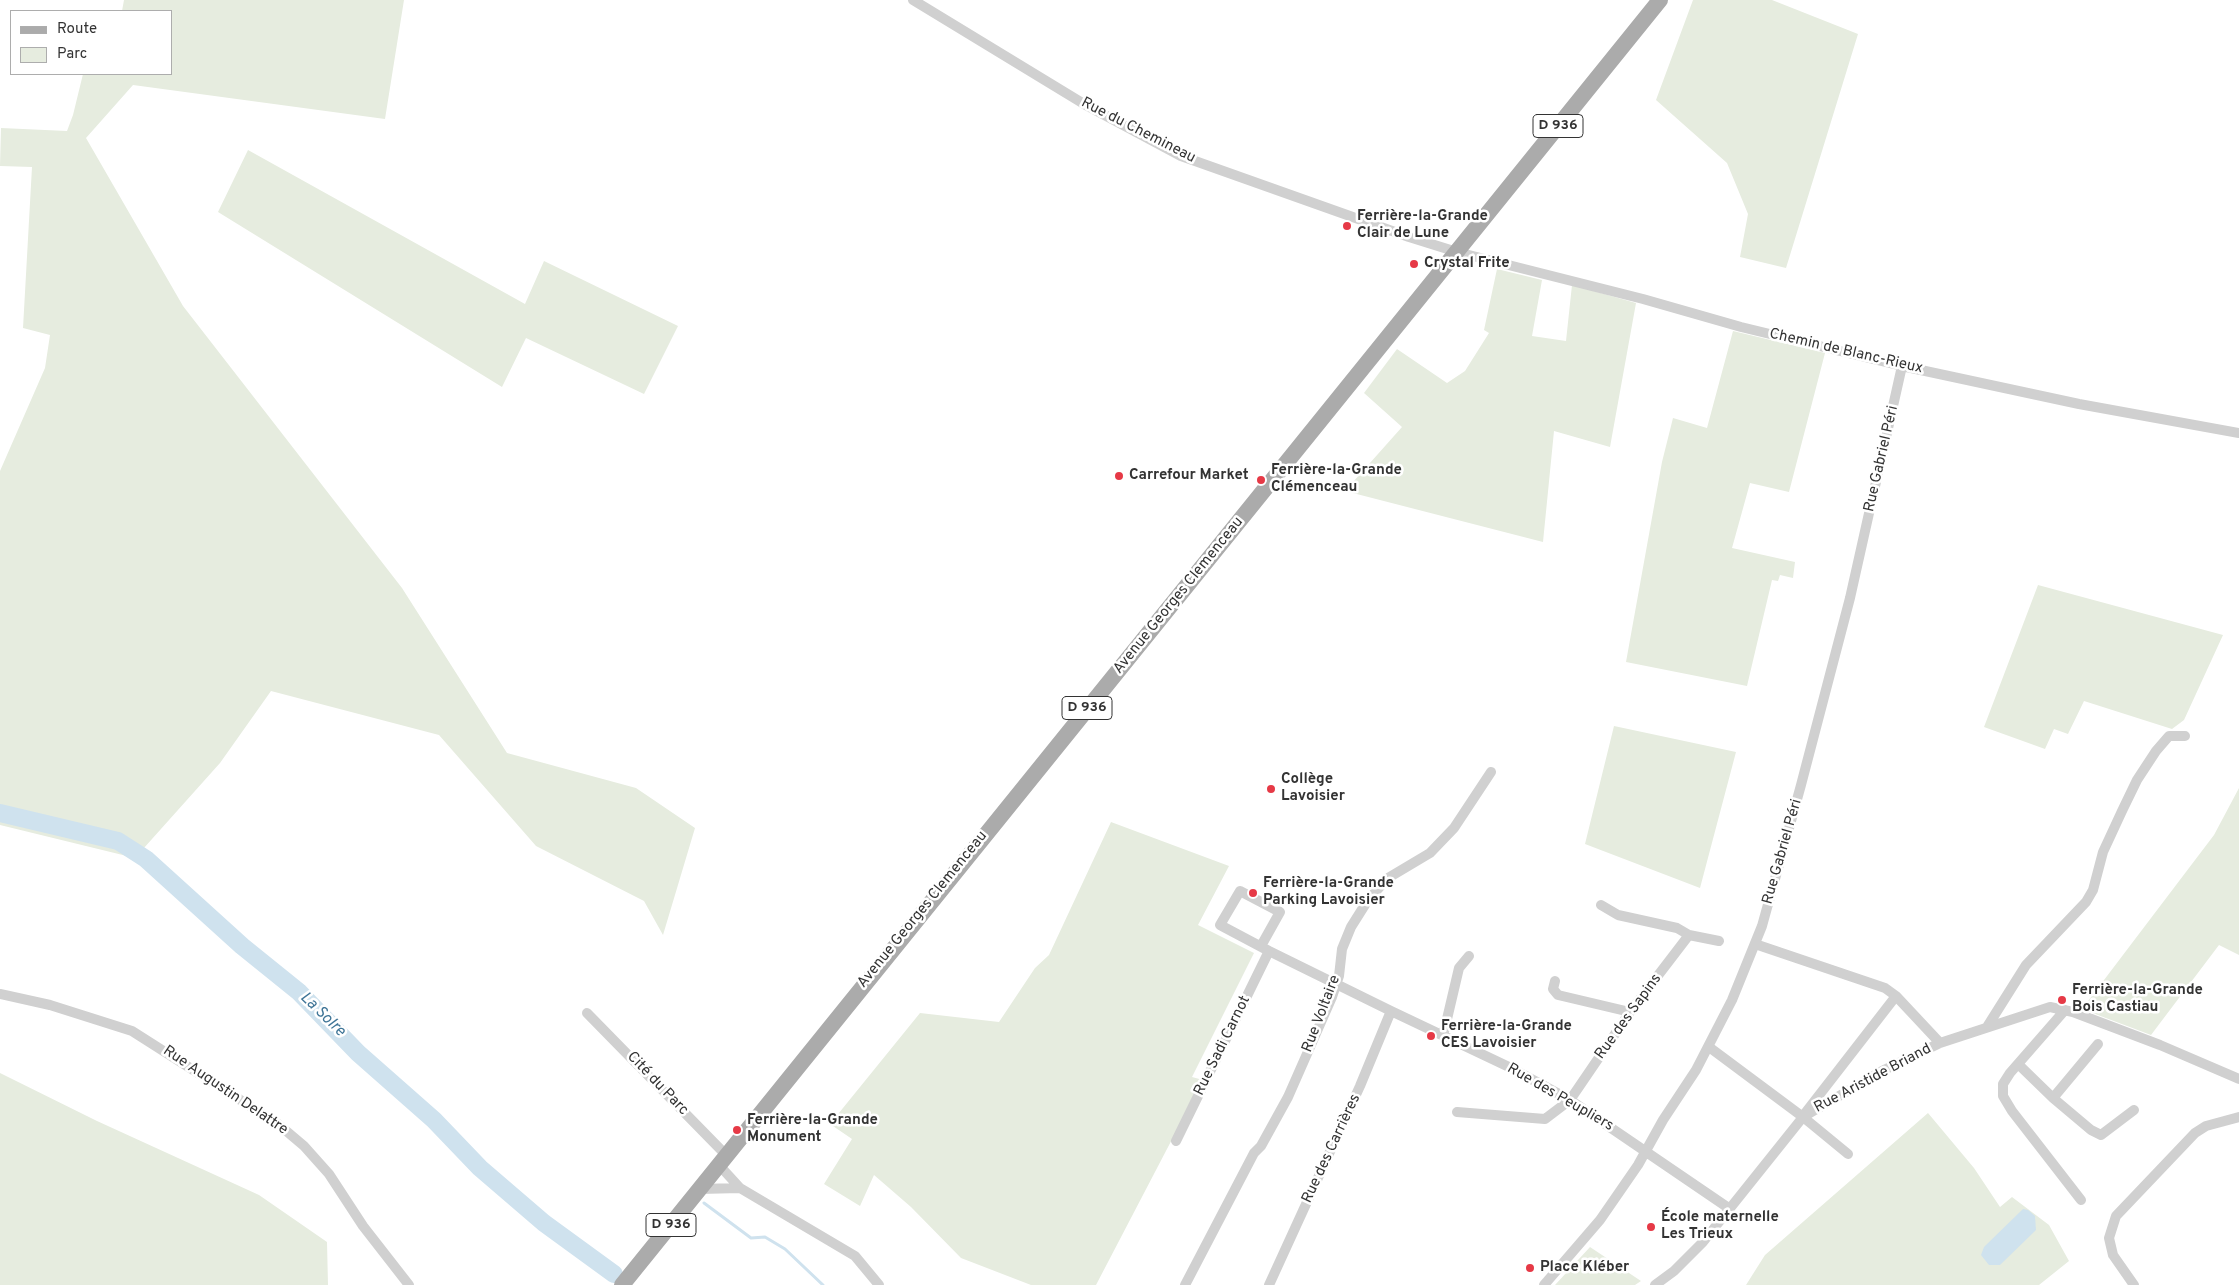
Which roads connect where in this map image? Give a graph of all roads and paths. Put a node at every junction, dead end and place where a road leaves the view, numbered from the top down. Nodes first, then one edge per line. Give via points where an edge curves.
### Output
1 (1660, 0) edge
2 (917, 2) edge
3 (1456, 252) junction
4 (1902, 366) junction
5 (2239, 433) edge
6 (2185, 736) dead end
7 (1491, 772) dead end
8 (1601, 905) dead end
9 (1280, 912) joint
10 (1689, 935) junction
11 (1719, 941) dead end
12 (1755, 944) junction
13 (1265, 948) junction
14 (1469, 956) dead end
15 (1555, 981) dead end
16 (1336, 984) junction
17 (0, 994) edge
18 (1896, 996) junction
19 (2064, 1010) junction
20 (1391, 1011) junction
21 (1630, 1012) junction
22 (587, 1013) dead end
23 (1987, 1027) junction
24 (1444, 1036) junction
25 (1940, 1043) junction
26 (2098, 1044) dead end
27 (1709, 1047) junction
28 (2018, 1064) junction
29 (2239, 1079) edge
30 (2053, 1098) junction
31 (1570, 1100) junction
32 (2134, 1110) dead end
33 (1457, 1112) dead end
34 (1803, 1117) junction
35 (2239, 1117) edge
36 (1176, 1141) dead end
37 (1646, 1151) junction
38 (1848, 1154) dead end
39 (723, 1160) junction
40 (740, 1188) junction
41 (700, 1189) junction
42 (2081, 1200) dead end
43 (1730, 1209) junction
44 (408, 1285) edge
45 (622, 1285) edge
46 (880, 1285) edge
47 (1185, 1285) edge
48 (1269, 1285) edge
49 (1544, 1285) edge
50 (1655, 1285) edge
51 (2134, 1285) edge

1 - 3 main road, Avenue Georges Clemenceau / D 936
2 - 3 street, Rue du Chemineau via 1084,104 1182,156 1339,214
3 - 4 street, Chemin de Blanc-Rieux
3 - 39 main road, Avenue Georges Clemenceau / D 936
4 - 5 street, Chemin de Blanc-Rieux via 2079,404
4 - 12 street, Rue Gabriel Péri via 1842,626 1776,878
6 - 23 street via 2169,736 2156,751 2137,780 2107,844 2090,896 2026,965
7 - 16 street, Rue Voltaire via 1454,828 1430,853 1388,878 1368,900 1342,949
8 - 10 street via 1618,915 1677,928
9 - 13 street, Rue Sadi Carnot
9 - 13 street, Rue des Peupliers via 1240,891 1220,924
10 - 11 street
10 - 21 street, Rue des Sapins
12 - 18 street via 1885,988
12 - 27 street, Rue Gabriel Péri
13 - 16 street, Rue des Peupliers
13 - 36 street, Rue Sadi Carnot via 1217,1060
14 - 24 street via 1459,968
15 - 21 street via 1553,989 1558,994
16 - 20 street, Rue des Peupliers
16 - 47 street, Rue Voltaire via 1288,1097 1254,1153
17 - 44 street, Rue Augustin Delattre via 120,1026 148,1039 278,1124 329,1174
18 - 25 street
18 - 34 street
19 - 23 street, Rue Aristide Briand via 2050,1007
19 - 28 street
19 - 29 street, Rue Aristide Briand via 2160,1045
20 - 24 street, Rue des Peupliers
20 - 48 street, Rue des Carrières via 1354,1101
21 - 31 street, Rue des Sapins
22 - 39 street, Cité du Parc
23 - 25 street, Rue Aristide Briand
24 - 31 street, Rue des Peupliers
25 - 34 street, Rue Aristide Briand via 1882,1071
26 - 30 street
27 - 34 street
27 - 37 street, Rue Gabriel Péri
28 - 30 street
28 - 42 street via 2003,1084 2004,1096
30 - 32 street via 2101,1135
31 - 33 street, Rue des Sapins via 1545,1119
31 - 37 street, Rue des Peupliers
34 - 38 street
34 - 43 street, Rue Aristide Briand
35 - 51 street via 2206,1126 2195,1133 2116,1216 2109,1238 2113,1255
37 - 43 street, Rue des Peupliers
37 - 49 street, Rue Gabriel Péri via 1600,1220
39 - 40 street, Cité du Parc
39 - 41 main road, Avenue Georges Clemenceau / D 936
40 - 41 street
40 - 46 street, Cité du Parc via 855,1256
41 - 45 main road, Avenue Georges Clemenceau / D 936
43 - 50 street, Rue Aristide Briand via 1703,1242

